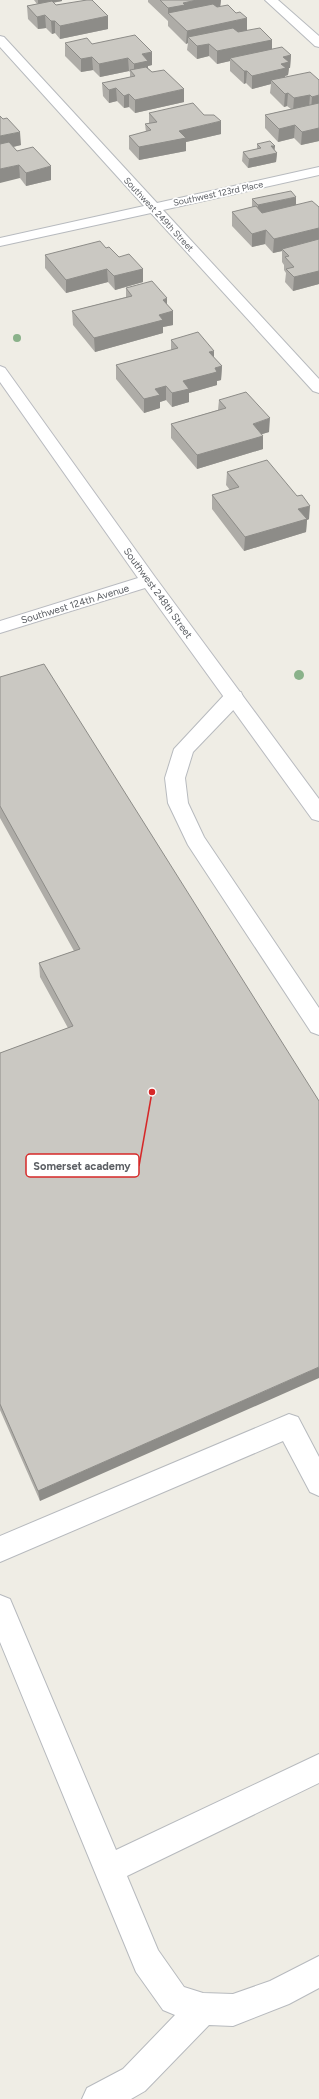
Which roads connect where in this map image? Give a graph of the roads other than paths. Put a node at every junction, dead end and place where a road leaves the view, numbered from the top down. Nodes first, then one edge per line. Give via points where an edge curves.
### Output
1 (271, 0) edge
2 (0, 40) edge
3 (319, 43) edge
4 (319, 171) edge
5 (153, 207) junction
6 (0, 242) edge
7 (0, 371) edge
8 (319, 388) edge
9 (149, 581) junction
10 (0, 627) edge
11 (234, 697) junction
12 (318, 809) edge
13 (319, 1026) edge
14 (319, 1483) edge
15 (0, 1549) edge
16 (0, 1609) edge
17 (319, 1768) edge
18 (109, 1869) junction
19 (319, 1971) edge
20 (203, 2008) junction
21 (98, 2099) edge

1 - 3 street
2 - 5 street, Southwest 249th Street
4 - 5 street, Southwest 123rd Place
5 - 6 street, Southwest 123rd Place
5 - 8 street, Southwest 249th Street
7 - 9 street, Southwest 248th Street
9 - 10 street, Southwest 124th Avenue
9 - 11 street, Southwest 248th Street
11 - 12 street, Southwest 248th Street
11 - 13 street via 184,749 175,778 178,803 195,840
14 - 15 street via 289,1426
16 - 18 street
17 - 18 street
18 - 20 street via 147,1961 174,1999
19 - 20 street via 278,1993 233,2010
20 - 21 street via 134,2080

